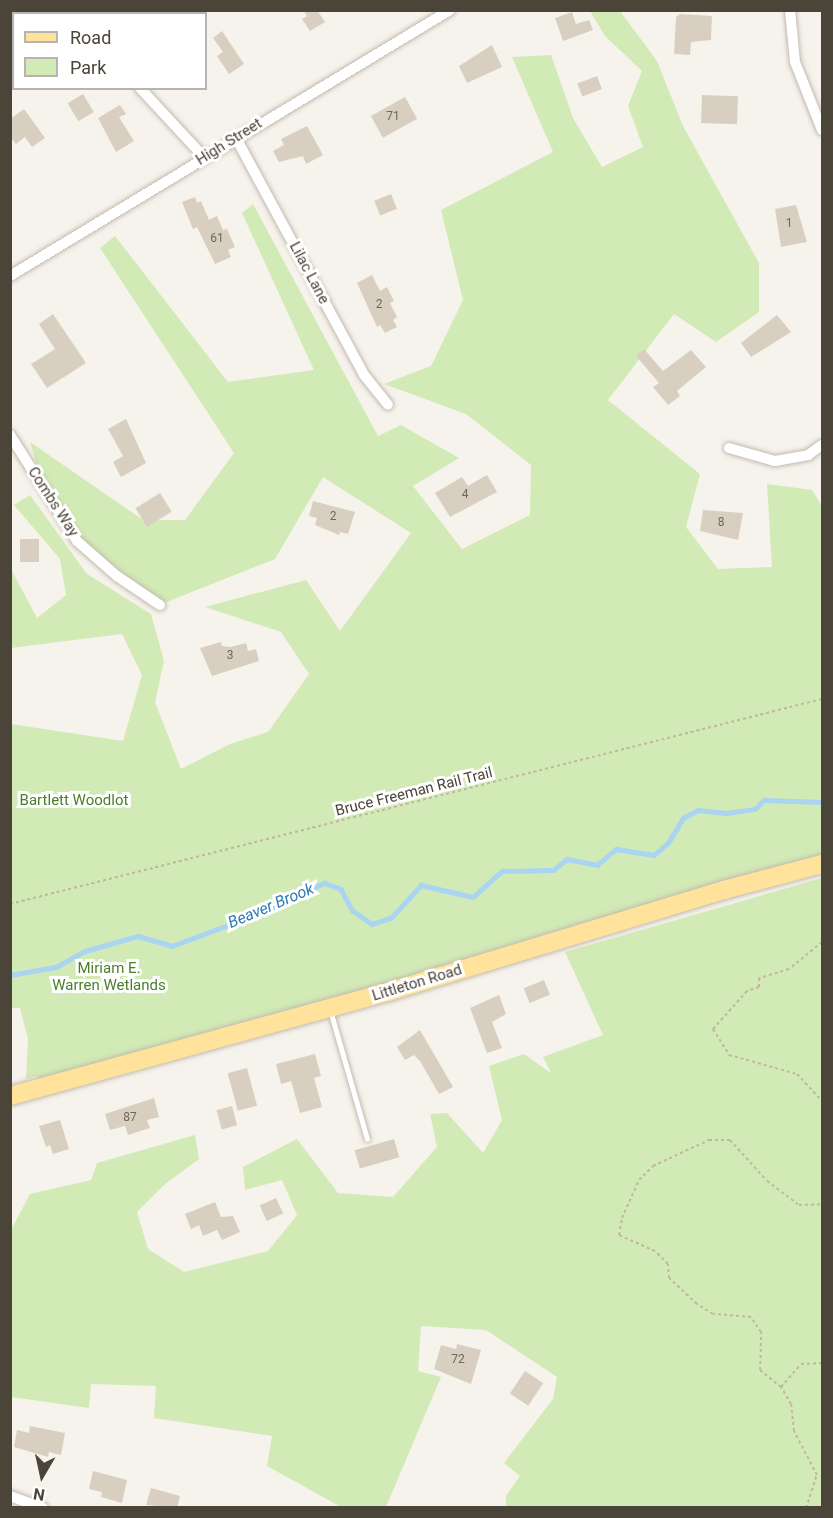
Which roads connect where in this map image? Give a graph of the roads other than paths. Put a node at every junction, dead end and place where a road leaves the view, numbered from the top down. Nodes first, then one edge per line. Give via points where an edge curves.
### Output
1 (450, 10) edge
2 (790, 10) edge
3 (142, 90) edge
4 (822, 130) edge
5 (236, 138) junction
6 (204, 158) junction
7 (10, 276) edge
8 (388, 405) dead end
9 (10, 435) edge
10 (822, 445) edge
11 (729, 448) dead end
12 (160, 605) dead end
13 (822, 864) edge
14 (329, 1009) junction
15 (10, 1096) edge
16 (367, 1139) dead end
17 (10, 1496) edge
18 (43, 1508) edge

1 - 5 street, High Street
2 - 4 street via 795,62
3 - 6 street
5 - 6 street, High Street
5 - 8 street, Lilac Lane via 364,375
6 - 7 street, High Street
9 - 12 street, Combs Way via 77,541 117,576
10 - 11 street via 808,455 775,461
13 - 14 main road, Littleton Road
14 - 15 main road, Littleton Road
14 - 16 lane
17 - 18 street

